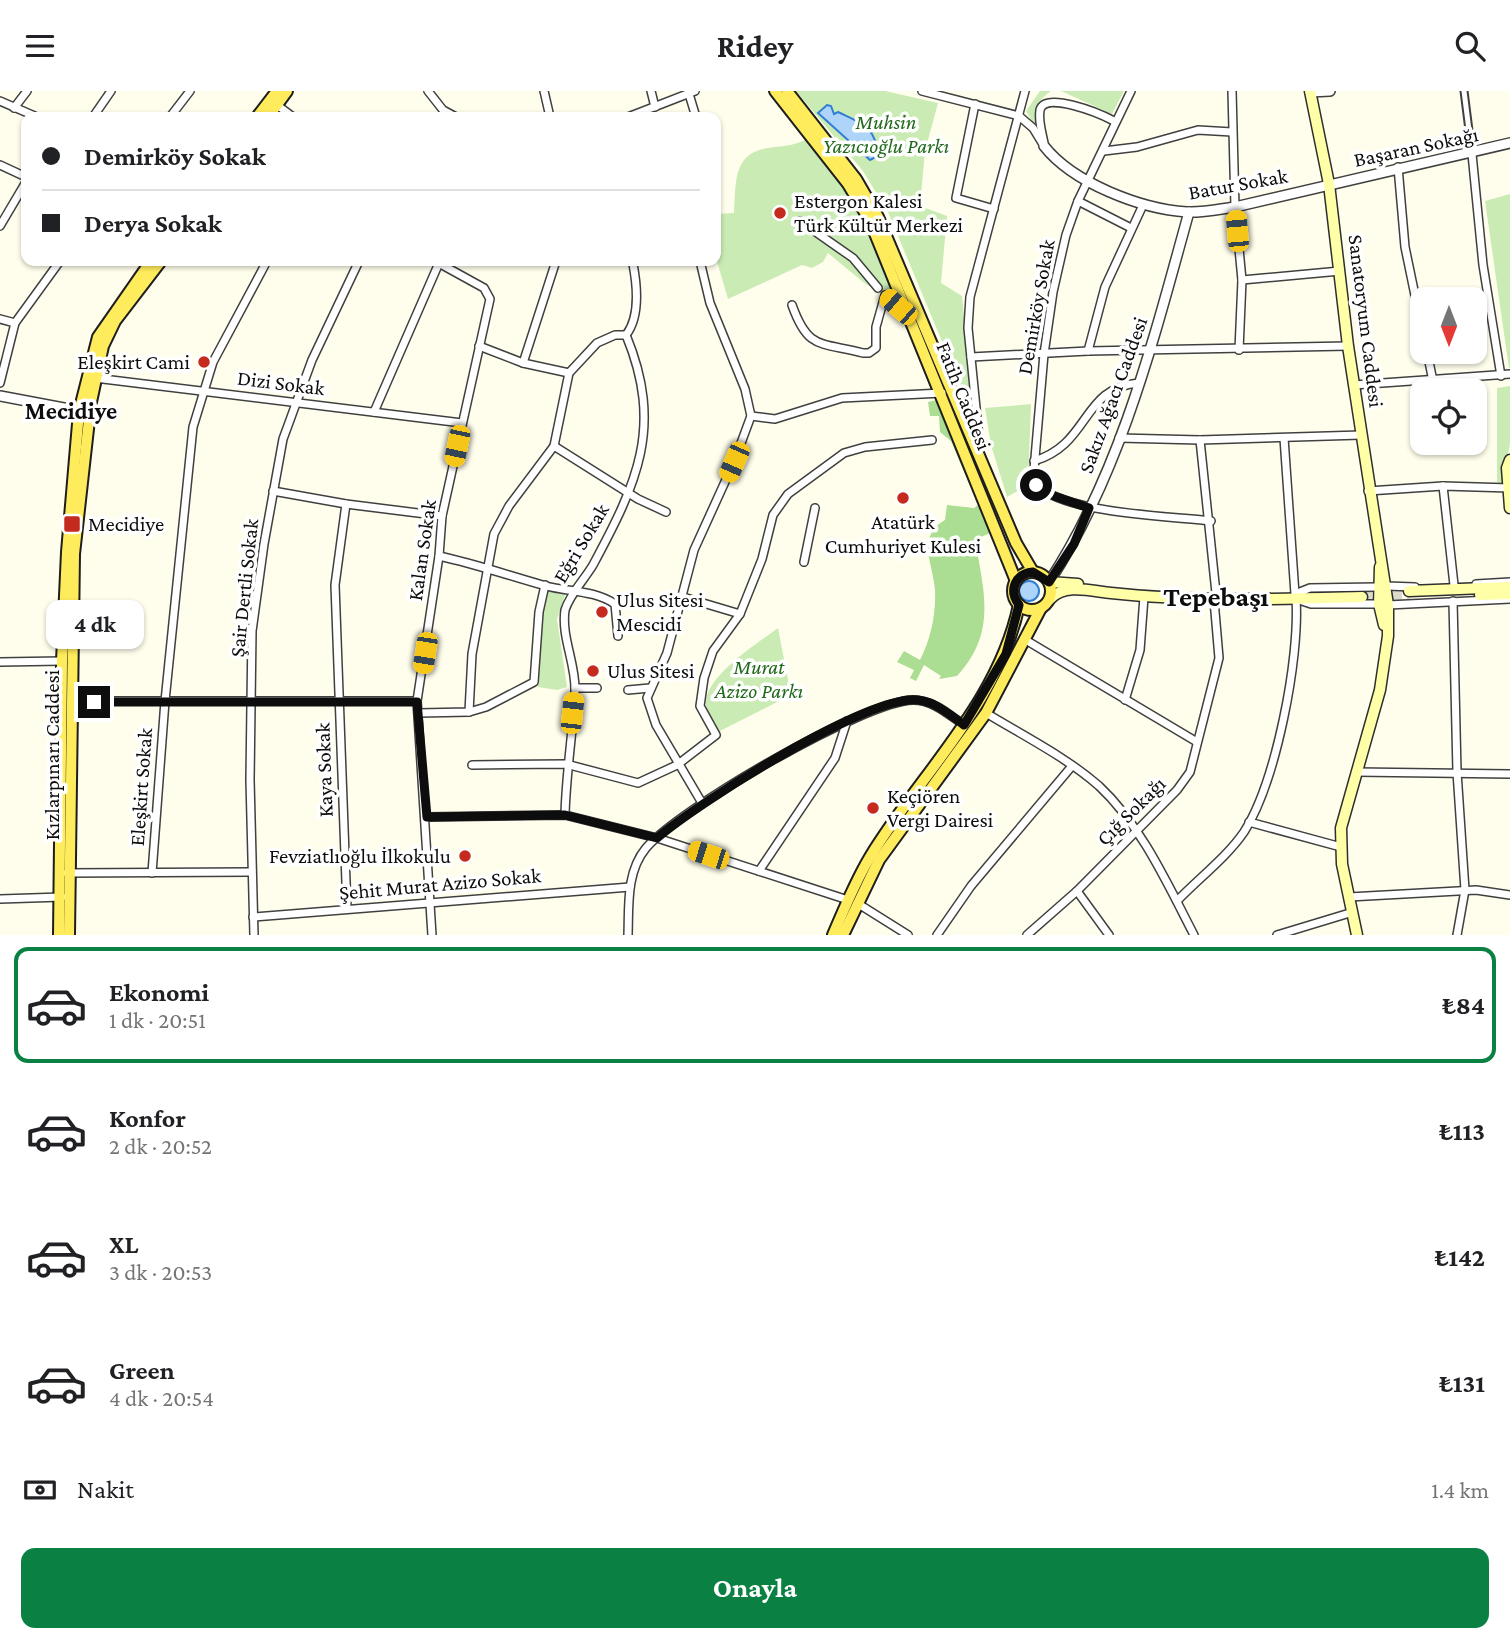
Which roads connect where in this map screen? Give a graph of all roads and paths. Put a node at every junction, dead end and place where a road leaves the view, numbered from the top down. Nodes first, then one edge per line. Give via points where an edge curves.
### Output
1 (27, 91) edge
2 (111, 91) edge
3 (190, 91) edge
4 (277, 91) edge
5 (287, 91) edge
6 (428, 91) edge
7 (544, 91) edge
8 (651, 91) edge
9 (775, 91) edge
10 (787, 91) edge
11 (922, 91) edge
12 (1025, 91) edge
13 (1131, 91) edge
14 (1233, 91) edge
15 (1330, 91) edge
16 (1464, 91) edge
17 (692, 92) edge
18 (1310, 92) edge
19 (0, 101) edge
20 (975, 104) junction
21 (276, 105) junction
22 (655, 107) junction
23 (14, 108) junction
24 (24, 112) edge
25 (96, 112) edge
26 (174, 112) edge
27 (261, 112) edge
28 (271, 112) edge
29 (286, 112) edge
30 (440, 112) edge
31 (550, 112) edge
32 (642, 112) edge
33 (695, 112) edge
34 (1019, 116) junction
35 (1114, 121) junction
36 (1232, 132) junction
37 (1510, 143) edge
38 (1044, 146) junction
39 (1104, 151) junction
40 (1472, 154) junction
41 (0, 165) edge
42 (1398, 167) junction
43 (21, 175) edge
44 (1089, 181) junction
45 (1329, 184) junction
46 (21, 190) edge
47 (1078, 201) junction
48 (1143, 205) junction
49 (1235, 207) junction
50 (994, 209) junction
51 (1189, 212) junction
52 (800, 221) dead end
53 (0, 226) edge
54 (1131, 228) junction
55 (56, 266) edge
56 (147, 266) edge
57 (157, 266) edge
58 (264, 266) edge
59 (357, 266) edge
60 (435, 266) edge
61 (444, 266) edge
62 (554, 266) edge
63 (633, 266) edge
64 (701, 266) edge
65 (1340, 271) junction
66 (1242, 280) junction
67 (1413, 287) edge
68 (877, 288) dead end
69 (792, 305) dead end
70 (0, 319) edge
71 (911, 319) junction
72 (15, 323) junction
73 (626, 335) junction
74 (479, 346) junction
75 (1348, 346) junction
76 (1239, 350) junction
77 (1088, 351) junction
78 (1151, 351) junction
79 (1044, 354) junction
80 (971, 357) junction
81 (523, 363) junction
82 (569, 373) junction
83 (1510, 375) edge
84 (1501, 376) junction
85 (95, 378) junction
86 (1474, 378) edge
87 (1410, 382) edge
88 (0, 383) edge
89 (1139, 383) junction
90 (1354, 386) junction
91 (203, 391) junction
92 (942, 393) junction
93 (0, 396) edge
94 (297, 402) junction
95 (84, 412) junction
96 (374, 412) junction
97 (751, 416) junction
98 (462, 423) junction
99 (1361, 435) junction
100 (1119, 437) junction
101 (1284, 438) junction
102 (932, 440) dead end
103 (1200, 440) junction
104 (554, 446) junction
105 (981, 459) junction
106 (1510, 460) edge
107 (1034, 461) junction
108 (1443, 485) junction
109 (1509, 488) edge
110 (272, 491) junction
111 (1368, 491) junction
112 (630, 492) junction
113 (346, 505) junction
114 (1510, 507) edge
115 (815, 508) dead end
116 (1089, 508) junction
117 (666, 512) dead end
118 (442, 516) junction
119 (1211, 521) junction
120 (439, 556) junction
121 (804, 562) dead end
122 (489, 567) junction
123 (1033, 572) junction
124 (1016, 581) junction
125 (1049, 582) junction
126 (1510, 582) edge
127 (545, 585) junction
128 (1454, 585) junction
129 (1382, 587) junction
130 (1510, 587) edge
131 (576, 592) junction
132 (1362, 595) tunnel mouth
133 (1215, 596) junction
134 (1295, 596) junction
135 (683, 597) junction
136 (1144, 597) junction
137 (1510, 597) edge
138 (1050, 599) junction
139 (1453, 601) junction
140 (1019, 605) junction
141 (1383, 605) junction
142 (1041, 608) junction
143 (740, 614) junction
144 (618, 636) dead end
145 (1024, 639) junction
146 (62, 661) junction
147 (0, 662) edge
148 (575, 688) junction
149 (597, 688) dead end
150 (650, 688) junction
151 (628, 690) dead end
152 (1125, 700) junction
153 (71, 702) junction
154 (165, 702) junction
155 (254, 702) junction
156 (339, 702) junction
157 (417, 702) junction
158 (469, 712) junction
159 (419, 713) junction
160 (986, 713) junction
161 (848, 720) junction
162 (964, 725) junction
163 (1197, 742) junction
164 (566, 764) junction
165 (472, 765) dead end
166 (677, 765) junction
167 (1072, 766) junction
168 (1356, 772) junction
169 (1457, 772) junction
170 (1510, 774) edge
171 (702, 803) junction
172 (565, 815) junction
173 (427, 817) junction
174 (1249, 822) junction
175 (1135, 830) junction
176 (657, 838) junction
177 (1341, 847) junction
178 (759, 871) junction
179 (251, 872) junction
180 (65, 873) junction
181 (152, 873) junction
182 (630, 887) junction
183 (1465, 890) junction
184 (1077, 891) junction
185 (1510, 895) edge
186 (64, 897) junction
187 (1349, 897) junction
188 (0, 899) edge
189 (1177, 901) junction
190 (852, 902) junction
191 (432, 904) junction
192 (346, 909) junction
193 (1353, 912) junction
194 (253, 916) junction
195 (59, 935) edge
196 (69, 935) edge
197 (254, 935) edge
198 (432, 935) edge
199 (628, 935) edge
200 (833, 935) edge
201 (843, 935) edge
202 (908, 935) edge
203 (937, 935) edge
204 (1027, 935) edge
205 (1109, 935) edge
206 (1194, 935) edge
207 (1278, 935) edge
208 (1357, 935) edge
209 (1457, 935) edge

1 - 23 street
2 - 25 street
3 - 26 street
4 - 27 main road
5 - 21 main road
6 - 30 street
7 - 31 street
8 - 22 street
9 - 71 main road, Fatih Caddesi via 870,221
10 - 105 main road, Fatih Caddesi via 856,179 878,217
11 - 20 street
12 - 34 street
13 - 35 street, Demirköy Sokak
14 - 36 street
15 - 18 street
16 - 40 street
17 - 22 street
17 - 33 street
18 - 45 main road, Sanatoryum Caddesi
19 - 23 street
20 - 34 street
20 - 50 street via 957,198
21 - 28 main road
21 - 29 street
22 - 32 street
23 - 24 street
34 - 38 street
34 - 50 street
35 - 38 street via 1068,97 1050,97 1039,112
35 - 39 street, Demirköy Sokak
36 - 39 street via 1198,130
36 - 49 street
37 - 40 street, Başaran Sokağı
38 - 44 street, Batur Sokak via 1059,164
39 - 44 street, Demirköy Sokak
40 - 42 street, Başaran Sokağı
40 - 84 street
41 - 43 street
42 - 45 street, Başaran Sokağı
42 - 67 street
44 - 47 street, Demirköy Sokak
44 - 48 street, Batur Sokak
45 - 49 street, Batur Sokak
45 - 65 main road, Sanatoryum Caddesi
46 - 53 street
47 - 54 street
47 - 79 street, Demirköy Sokak via 1053,292
48 - 51 street, Batur Sokak
48 - 54 street
49 - 51 street, Batur Sokak
49 - 66 street
50 - 80 street via 970,297
51 - 78 street, Sakız Ağacı Caddesi
52 - 68 street via 853,258
54 - 77 street via 1105,287
55 - 72 street
56 - 95 main road, Kızlarpınarı Caddesi via 98,337
57 - 85 main road, Kızlarpınarı Caddesi via 115,321
58 - 91 street, Eleşkirt Sokak via 213,362
59 - 94 street, Şair Dertli Sokak
60 - 96 street
61 - 74 street, Kalan Sokak via 484,288 490,299
62 - 81 street
63 - 73 street via 635,307
64 - 97 street
65 - 66 street
65 - 75 main road, Sanatoryum Caddesi
66 - 76 street
69 - 71 street via 810,339 863,353 876,348 876,327 885,295
70 - 72 street
71 - 92 main road, Fatih Caddesi
72 - 88 street
73 - 82 street via 597,343
73 - 112 street, Eğri Sokak via 636,358 645,431
74 - 81 street
74 - 98 street, Kalan Sokak
75 - 76 street
75 - 90 main road, Sanatoryum Caddesi
76 - 78 street
77 - 78 street
77 - 79 street
78 - 89 street, Sakız Ağacı Caddesi
79 - 80 street
79 - 107 street, Demirköy Sokak
80 - 105 street
81 - 82 street
82 - 104 street
83 - 84 street
84 - 86 street
85 - 91 street, Dizi Sokak
85 - 95 main road, Kızlarpınarı Caddesi
87 - 90 street
89 - 100 street, Sakız Ağacı Caddesi
89 - 107 street via 1119,384 1105,393 1066,446
90 - 99 main road, Sanatoryum Caddesi
91 - 94 street, Dizi Sokak
91 - 154 street, Eleşkirt Sokak via 187,474
92 - 97 street via 842,398 775,419
92 - 124 main road, Fatih Caddesi
93 - 95 street
94 - 96 street, Dizi Sokak
94 - 110 street, Şair Dertli Sokak
95 - 146 main road, Kızlarpınarı Caddesi via 67,552
95 - 153 main road, Kızlarpınarı Caddesi
96 - 98 street, Dizi Sokak
97 - 135 street via 694,550
98 - 118 street, Kalan Sokak
99 - 101 street
99 - 111 main road, Sanatoryum Caddesi
100 - 103 street
100 - 116 street, Sakız Ağacı Caddesi
101 - 103 street
101 - 134 street
102 - 143 street via 844,453 788,494 774,515
103 - 119 street, Çığ Sokağı
104 - 112 street
104 - 122 street via 494,534
105 - 123 main road, Fatih Caddesi
106 - 109 main road
107 - 116 street, Demirköy Sokak via 1036,485
108 - 109 street
108 - 111 street
108 - 128 street
109 - 114 main road
110 - 113 street
110 - 155 street, Şair Dertli Sokak via 252,631
111 - 129 main road, Sanatoryum Caddesi
112 - 117 street
112 - 131 street, Eğri Sokak
113 - 118 street
113 - 156 street, Kaya Sokak via 335,585
115 - 121 street
116 - 119 street
116 - 125 street, Sakız Ağacı Caddesi via 1074,544
118 - 120 street, Kalan Sokak
119 - 133 street, Çığ Sokağı
120 - 122 street
120 - 157 street, Kalan Sokak
122 - 127 street
122 - 158 street via 472,654
123 - 124 main road
123 - 125 main road
124 - 140 main road via 1013,593
125 - 133 main road
125 - 138 main road
126 - 128 street
127 - 131 street
127 - 158 street via 534,682
128 - 129 street
129 - 134 street via 1310,588
129 - 141 main road, Sanatoryum Caddesi
130 - 137 main road via 1410,594
131 - 144 street via 600,595 615,604
131 - 148 street, Eğri Sokak via 569,599 563,621
132 - 134 main road
133 - 134 main road
133 - 136 main road
133 - 163 street, Çığ Sokağı via 1219,658
134 - 141 street via 1311,604
134 - 174 street via 1295,659 1268,769
135 - 143 street
135 - 150 street via 661,673
136 - 138 main road via 1078,589 1056,592
136 - 152 street via 1140,650
137 - 139 street
138 - 142 main road
139 - 141 street
139 - 169 street
140 - 142 main road
140 - 162 main road via 1006,654
141 - 168 main road, Sanatoryum Caddesi via 1388,636 1380,690
142 - 145 main road
143 - 166 street via 713,650 699,697 703,717 716,735
145 - 152 street
145 - 160 main road
146 - 147 street
146 - 180 main road, Kızlarpınarı Caddesi
148 - 149 street
148 - 164 street, Eğri Sokak
150 - 151 street
150 - 166 street via 647,698 656,725
152 - 163 street
153 - 154 street
153 - 180 main road, Kızlarpınarı Caddesi
154 - 155 street
154 - 181 street, Eleşkirt Sokak
155 - 156 street
155 - 179 street, Şair Dertli Sokak
156 - 157 street
156 - 192 street, Kaya Sokak
157 - 159 street, Kalan Sokak
158 - 159 street
159 - 173 street, Kalan Sokak
160 - 167 street
160 - 190 main road
161 - 162 street via 895,702 916,700 932,703
161 - 171 street
161 - 178 street via 835,758
162 - 190 main road via 871,855
163 - 175 street, Çığ Sokağı via 1184,781
164 - 165 street
164 - 166 street via 638,783
164 - 172 street, Eğri Sokak
166 - 171 street
167 - 175 street via 1100,787
167 - 203 street via 971,886
168 - 169 street
168 - 177 main road, Sanatoryum Caddesi via 1341,828
169 - 170 street
169 - 183 street
171 - 176 street
172 - 173 street
172 - 176 street
173 - 191 street, Kalan Sokak
174 - 177 street
174 - 189 street via 1242,835
175 - 184 street, Çığ Sokağı
175 - 189 street
176 - 178 street
176 - 182 street via 645,849
177 - 187 main road, Sanatoryum Caddesi
178 - 190 street
179 - 181 street
179 - 194 street, Şair Dertli Sokak
180 - 181 street
180 - 186 main road, Kızlarpınarı Caddesi
182 - 191 street, Şehit Murat Azizo Sokak
182 - 199 street
183 - 185 street
183 - 187 street
183 - 209 street
184 - 204 street, Çığ Sokağı
184 - 205 street
186 - 188 street
186 - 195 main road, Kızlarpınarı Caddesi
186 - 196 main road, Kızlarpınarı Caddesi
187 - 193 main road, Sanatoryum Caddesi
189 - 206 street
190 - 200 main road
190 - 201 main road
190 - 202 street
191 - 192 street, Şehit Murat Azizo Sokak
191 - 198 street, Kalan Sokak
192 - 194 street, Şehit Murat Azizo Sokak
193 - 207 street
193 - 208 main road, Sanatoryum Caddesi
194 - 197 street, Şair Dertli Sokak

